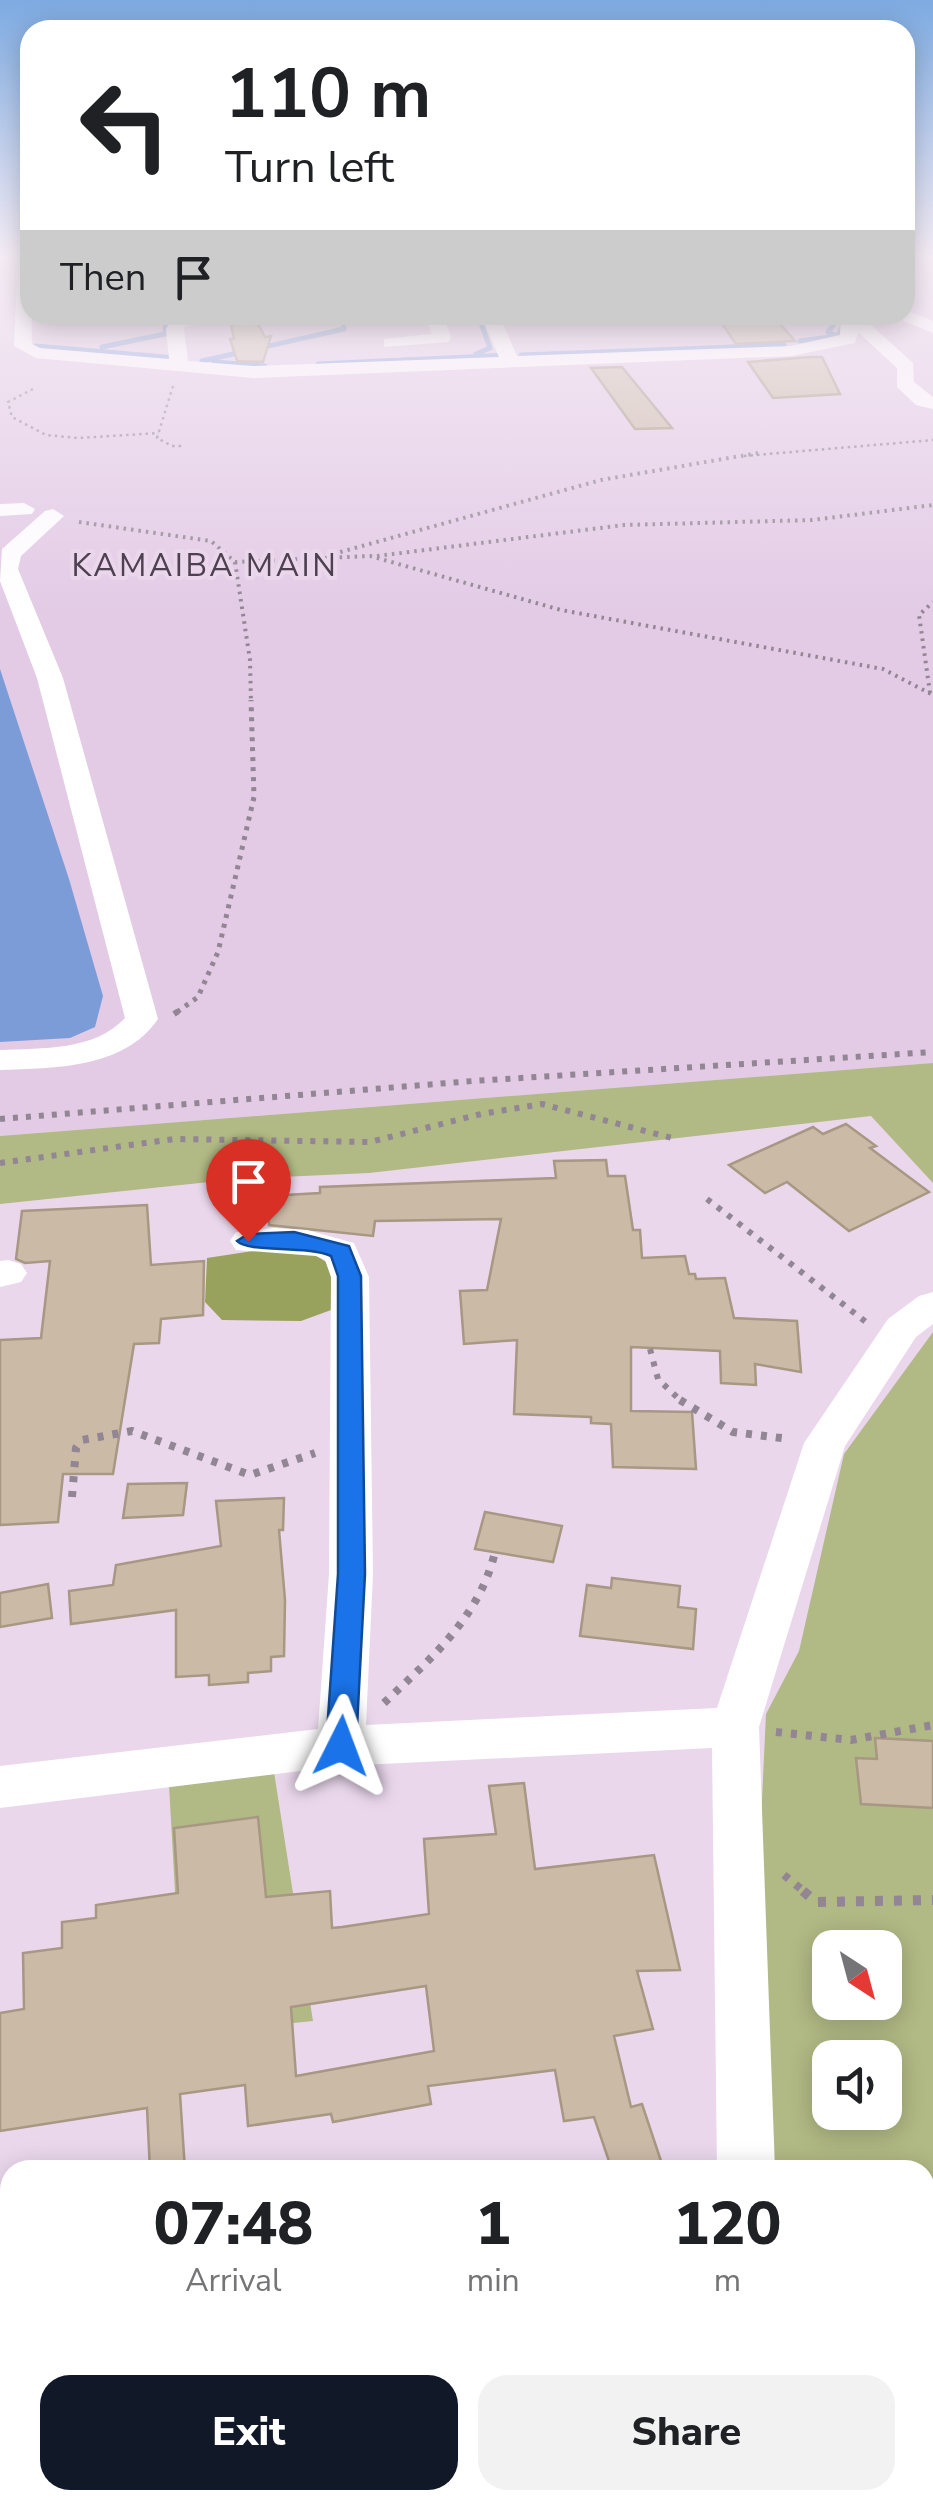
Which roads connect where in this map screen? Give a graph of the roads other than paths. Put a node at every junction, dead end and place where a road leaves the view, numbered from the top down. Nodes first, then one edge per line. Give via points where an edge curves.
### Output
1 (905, 376) edge
2 (933, 402) edge
3 (24, 509) dead end
4 (0, 510) edge
5 (53, 516) road end
6 (0, 1060) edge
7 (248, 1241) dead end
8 (933, 1305) edge
9 (735, 1727) junction
10 (341, 1746) junction
11 (0, 1788) edge
12 (746, 2160) edge

1 - 2 street via 904,384
3 - 4 street
5 - 6 street via 10,554 7,569 50,678 142,1018 130,1035 110,1043 52,1058
7 - 10 street via 310,1242 340,1252 347,1263 352,1574
8 - 9 street via 902,1328 826,1443
9 - 10 street
9 - 12 street
10 - 11 street

